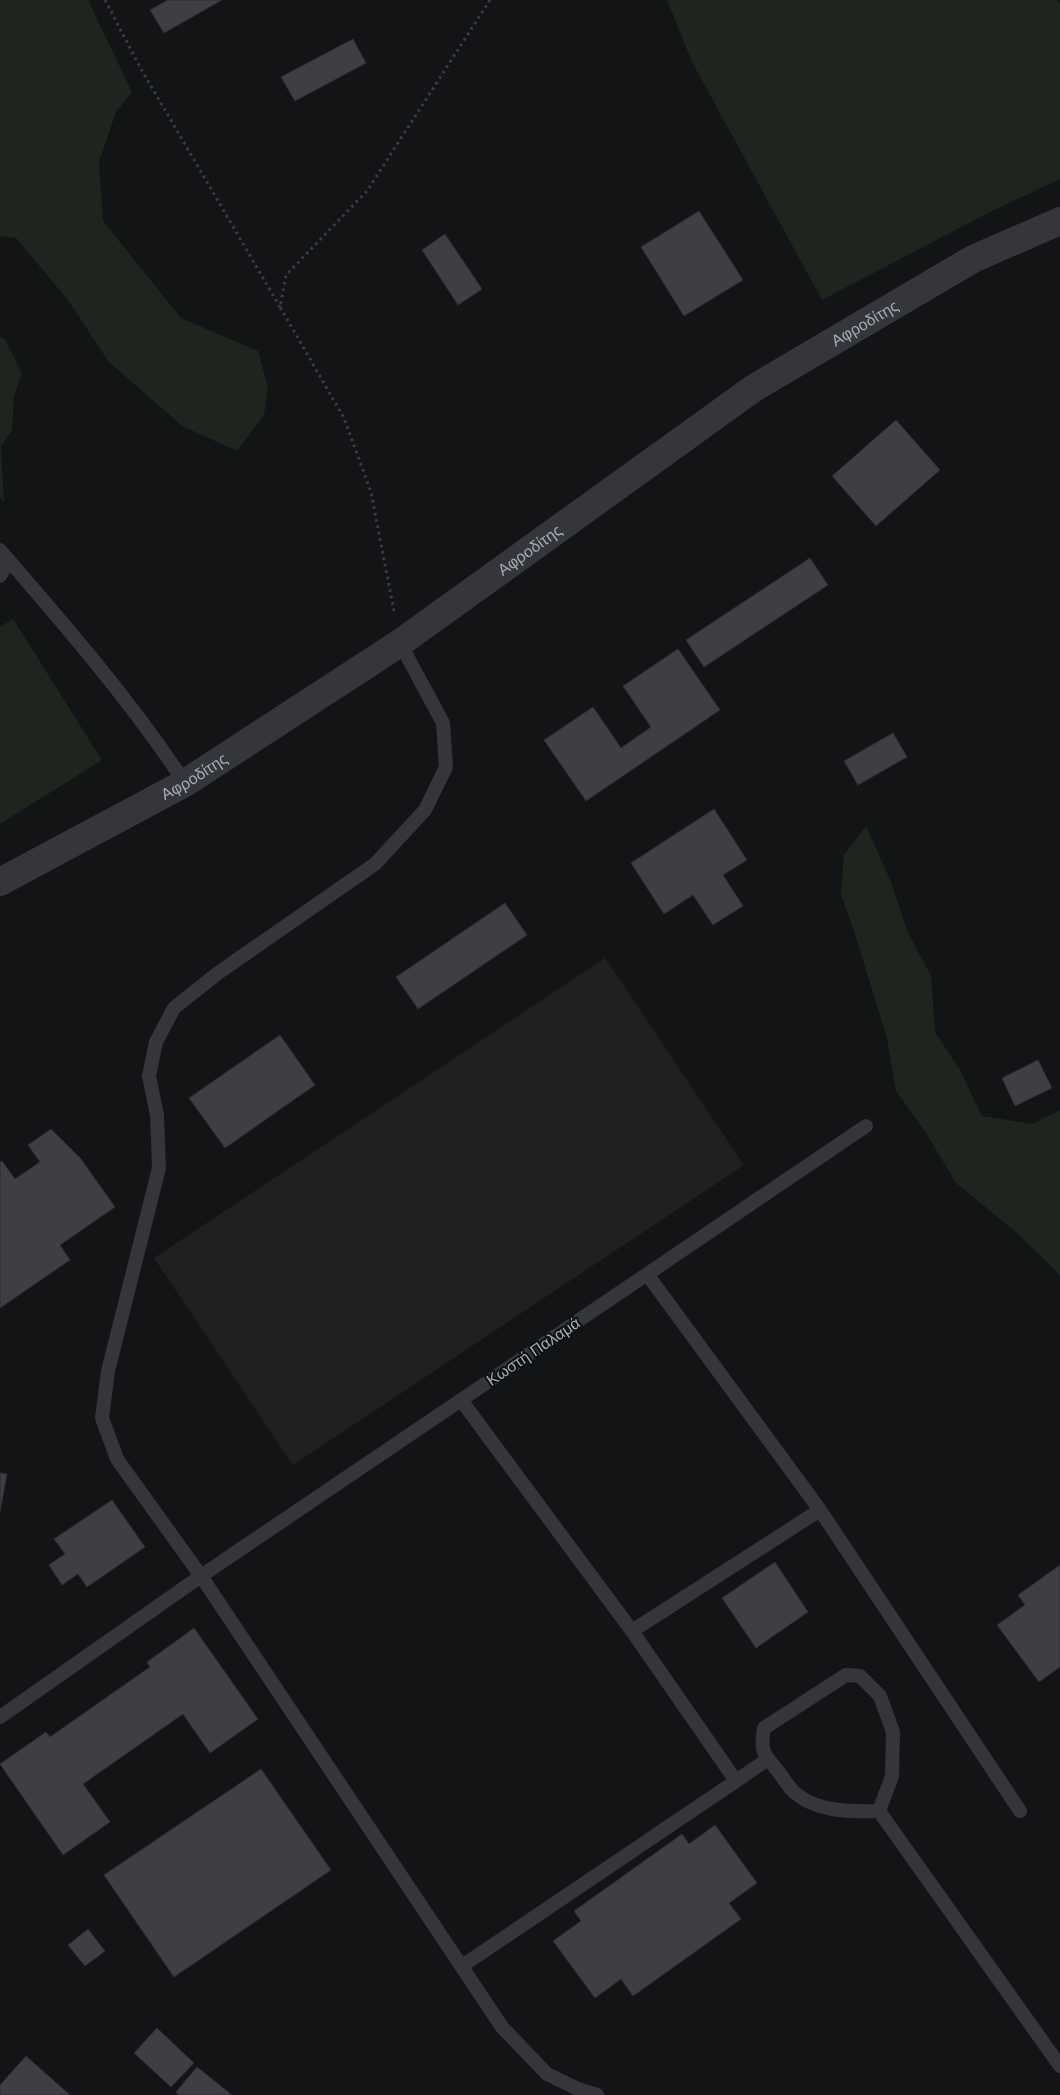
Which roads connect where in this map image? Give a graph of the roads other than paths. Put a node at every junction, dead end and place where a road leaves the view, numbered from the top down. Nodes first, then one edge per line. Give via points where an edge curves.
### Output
1 (1060, 221) edge
2 (0, 550) edge
3 (9, 561) junction
4 (0, 576) edge
5 (400, 643) junction
6 (185, 783) junction
7 (0, 882) edge
8 (866, 1126) dead end
9 (647, 1274) junction
10 (461, 1400) junction
11 (820, 1510) junction
12 (201, 1576) junction
13 (632, 1631) junction
14 (0, 1717) edge
15 (768, 1759) junction
16 (736, 1781) junction
17 (879, 1811) junction
18 (1020, 1811) dead end
19 (462, 1966) junction
20 (1060, 2066) edge
21 (597, 2095) edge

1 - 5 street, Αφροδίτης via 973,259 754,388
2 - 3 lane
3 - 4 lane
3 - 6 lane via 95,662 155,738
5 - 6 street, Αφροδίτης
5 - 12 lane via 443,723 446,768 425,810 375,864 218,973 174,1008 156,1042 149,1076 157,1115 159,1168 108,1371 102,1418 118,1459
6 - 7 street, Αφροδίτης
8 - 9 lane, Κωστή Παλαμά
9 - 10 lane, Κωστή Παλαμά
9 - 11 lane
10 - 12 lane, Κωστή Παλαμά
10 - 13 lane
11 - 13 lane
11 - 18 lane
12 - 14 lane, Κωστή Παλαμά
12 - 19 lane
13 - 16 lane
15 - 16 lane
15 - 17 lane via 792,1790 812,1803 844,1812
15 - 17 lane via 761,1746 764,1728 846,1675 860,1676 880,1696 893,1732 892,1776
16 - 19 lane
17 - 20 lane
19 - 21 lane via 502,2027 547,2074

